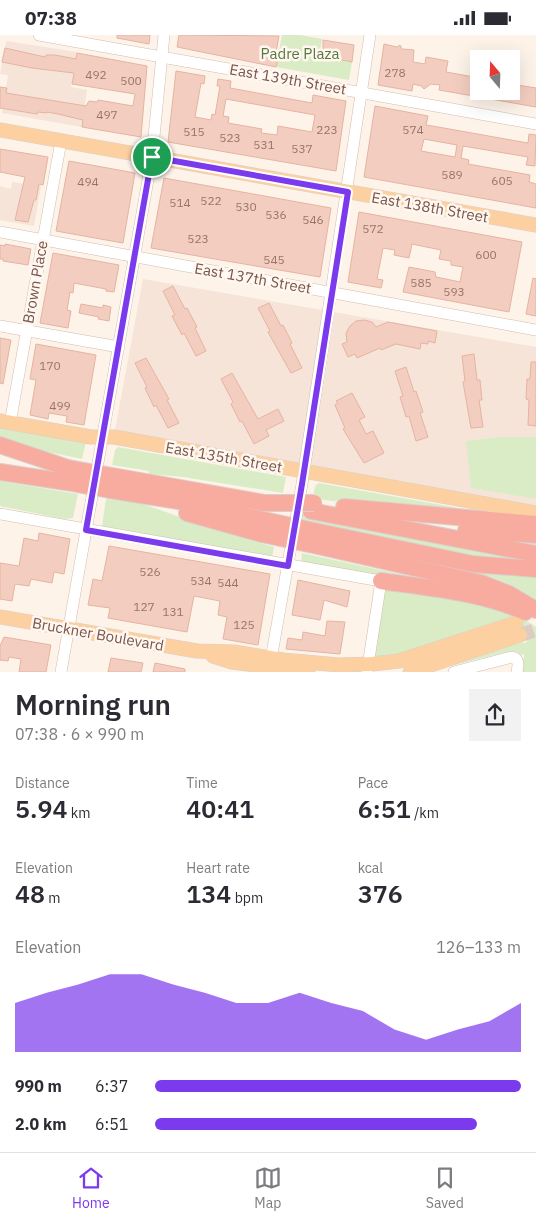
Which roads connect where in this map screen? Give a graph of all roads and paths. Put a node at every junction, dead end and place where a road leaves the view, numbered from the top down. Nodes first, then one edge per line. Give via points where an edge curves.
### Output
1 (40, 35) edge
2 (164, 35) edge
3 (370, 35) edge
4 (162, 56) junction
5 (362, 93) junction
6 (536, 124) edge
7 (0, 130) edge
8 (61, 141) junction
9 (152, 157) junction
10 (348, 192) junction
11 (536, 225) edge
12 (0, 231) edge
13 (43, 240) junction
14 (135, 256) junction
15 (332, 293) junction
16 (0, 326) edge
17 (536, 330) edge
18 (27, 331) junction
19 (119, 347) junction
20 (5, 422) edge
21 (103, 437) junction
22 (0, 445) edge
23 (0, 455) edge
24 (0, 472) edge
25 (304, 472) junction
26 (67, 475) junction
27 (111, 483) junction
28 (312, 507) junction
29 (536, 513) edge
30 (0, 514) edge
31 (536, 523) edge
32 (86, 530) junction
33 (536, 535) edge
34 (318, 539) junction
35 (515, 541) junction
36 (536, 554) edge
37 (288, 566) junction
38 (536, 569) edge
39 (381, 581) junction
40 (536, 610) edge
41 (0, 617) edge
42 (536, 618) edge
43 (68, 629) junction
44 (270, 666) edge
45 (367, 668) edge
46 (61, 672) edge
47 (308, 672) edge
48 (410, 672) edge
49 (454, 672) edge
50 (517, 672) edge

1 - 4 street, East 139th Street
2 - 4 street
3 - 5 street
4 - 5 street, East 139th Street
4 - 9 street
5 - 6 street, East 139th Street
5 - 10 street
7 - 8 main road, East 138th Street
8 - 9 main road, East 138th Street
8 - 13 street, Brown Place
9 - 10 main road, East 138th Street
9 - 14 street
10 - 11 main road, East 138th Street
10 - 15 street
12 - 13 street, East 137th Street
13 - 14 street, East 137th Street
13 - 18 street, Brown Place
14 - 15 street, East 137th Street
14 - 19 street
15 - 17 street, East 137th Street
15 - 25 street
16 - 18 street
18 - 19 street
18 - 20 street, Brown Place
19 - 21 street
20 - 21 main road, East 135th Street
21 - 25 main road, East 135th Street
21 - 32 street
22 - 26 highway
23 - 26 highway
24 - 26 highway
25 - 29 main road, East 135th Street
25 - 37 street
26 - 27 highway, bridge
27 - 28 highway, bridge
27 - 34 highway, bridge via 200,517
28 - 31 highway
28 - 35 highway via 406,530
30 - 32 street
32 - 37 street
32 - 43 street
33 - 35 highway
34 - 38 highway via 474,564
34 - 40 highway via 481,583
35 - 36 highway
37 - 39 street
37 - 44 street
39 - 42 highway via 483,598
39 - 45 street
41 - 43 main road, Bruckner Boulevard
43 - 44 main road, Bruckner Boulevard via 197,651 232,662
43 - 46 street
44 - 45 main road, Bruckner Boulevard
44 - 47 main road, Bruckner Boulevard
45 - 48 main road, Bruckner Boulevard via 518,629
49 - 50 street via 512,657 518,663

